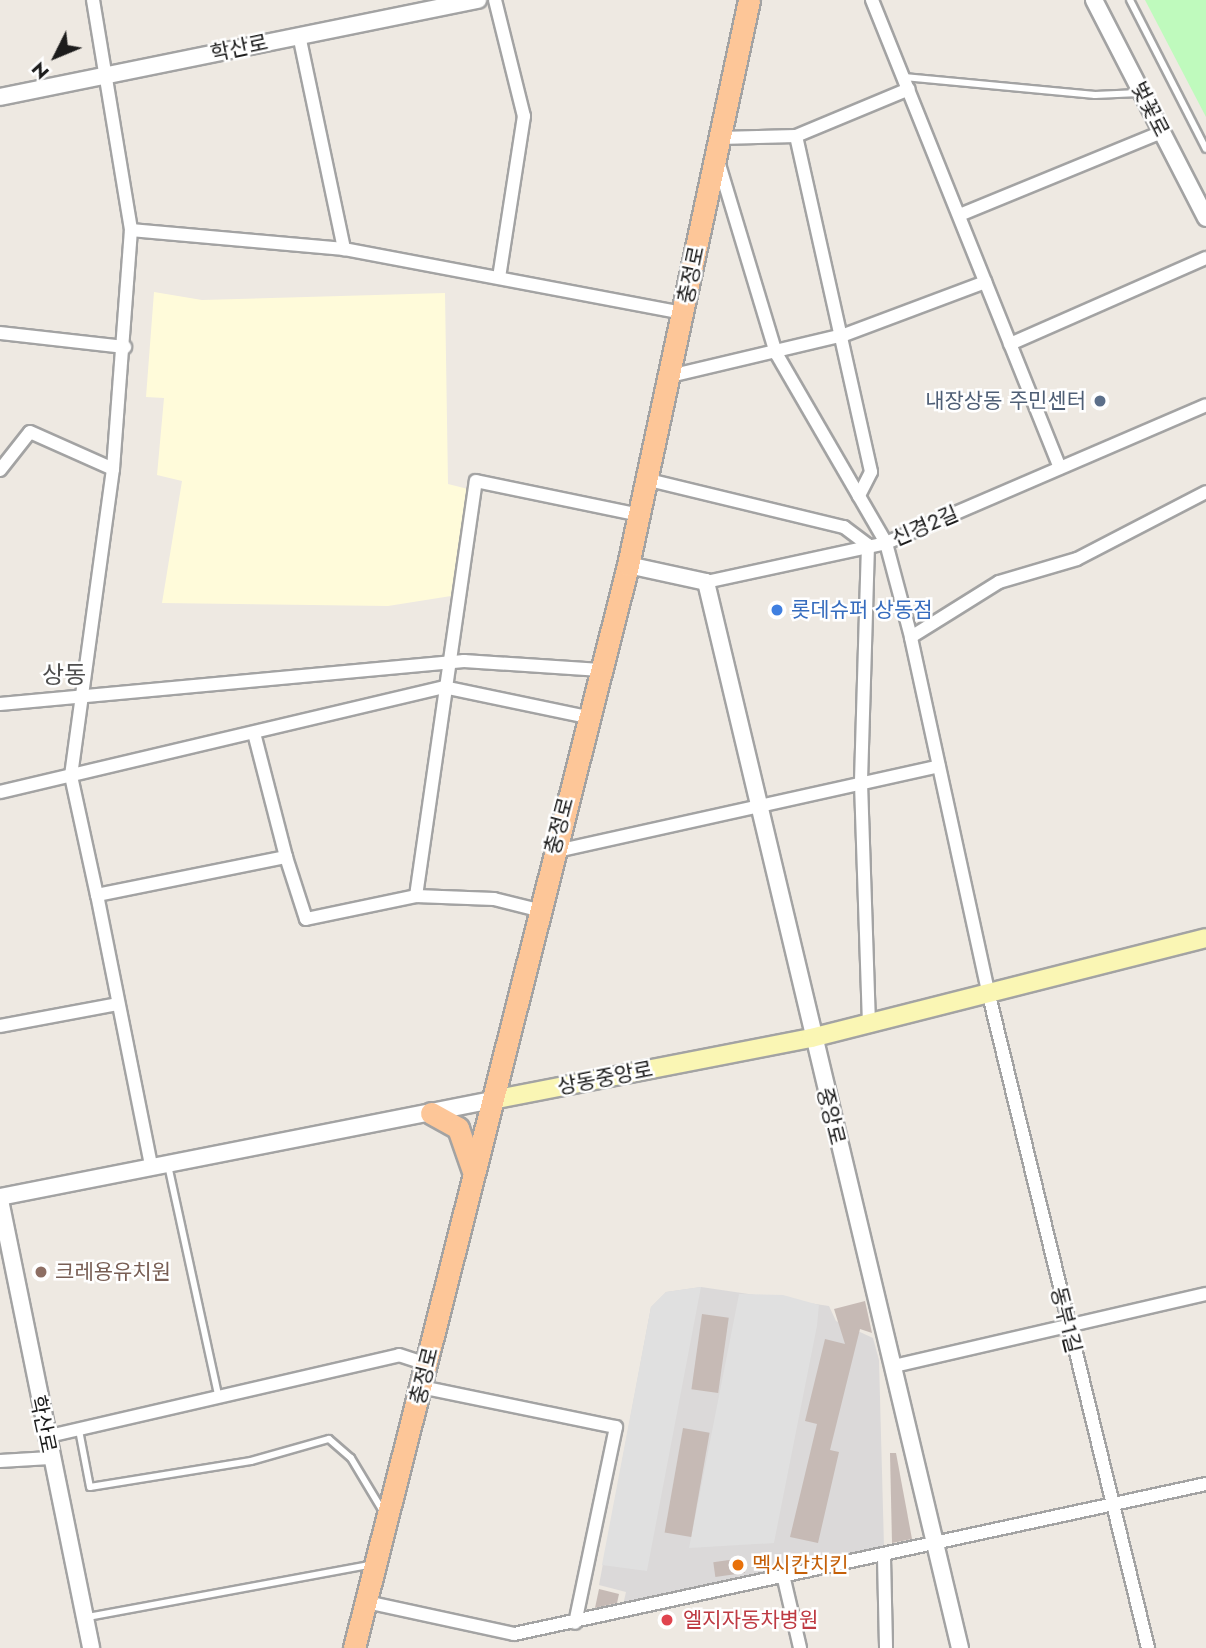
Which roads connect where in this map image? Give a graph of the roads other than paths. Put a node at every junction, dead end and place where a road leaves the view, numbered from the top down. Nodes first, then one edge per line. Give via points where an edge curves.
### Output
1 (93, 0) edge
2 (478, 0) edge
3 (495, 0) edge
4 (749, 0) edge
5 (872, 0) edge
6 (1094, 0) edge
7 (1130, 0) edge
8 (415, 5) edge
9 (299, 35) junction
10 (104, 76) junction
11 (907, 83) junction
12 (1141, 92) junction
13 (0, 97) edge
14 (1162, 132) junction
15 (796, 136) junction
16 (718, 147) junction
17 (1206, 149) edge
18 (962, 214) junction
19 (1206, 218) edge
20 (131, 230) junction
21 (344, 250) junction
22 (1206, 258) edge
23 (499, 277) junction
24 (985, 282) junction
25 (683, 313) junction
26 (0, 333) edge
27 (844, 335) junction
28 (1010, 344) junction
29 (125, 346) junction
30 (776, 353) junction
31 (670, 376) junction
32 (1206, 405) edge
33 (1060, 468) junction
34 (0, 470) edge
35 (113, 470) junction
36 (649, 480) junction
37 (1206, 492) edge
38 (859, 496) junction
39 (640, 514) junction
40 (886, 543) junction
41 (868, 545) junction
42 (628, 565) junction
43 (706, 582) junction
44 (911, 637) junction
45 (446, 663) junction
46 (601, 670) junction
47 (444, 687) junction
48 (82, 699) junction
49 (0, 704) edge
50 (588, 717) junction
51 (254, 733) junction
52 (939, 766) junction
53 (71, 776) junction
54 (861, 783) junction
55 (0, 792) edge
56 (756, 807) junction
57 (552, 852) junction
58 (286, 857) junction
59 (97, 895) junction
60 (416, 896) junction
61 (538, 910) junction
62 (1206, 938) edge
63 (988, 991) junction
64 (118, 1004) junction
65 (869, 1020) junction
66 (0, 1026) edge
67 (811, 1038) junction
68 (492, 1100) junction
69 (431, 1113) junction
70 (151, 1165) junction
71 (168, 1165) junction
72 (474, 1174) junction
73 (0, 1198) edge
74 (1206, 1294) edge
75 (1066, 1325) junction
76 (427, 1364) junction
77 (894, 1366) junction
78 (421, 1387) junction
79 (218, 1395) junction
80 (78, 1428) junction
81 (45, 1437) junction
82 (50, 1458) junction
83 (0, 1461) edge
84 (1206, 1484) edge
85 (1116, 1502) junction
86 (387, 1518) junction
87 (935, 1547) junction
88 (884, 1558) junction
89 (374, 1564) junction
90 (785, 1579) junction
91 (366, 1602) junction
92 (86, 1617) junction
93 (575, 1623) junction
94 (91, 1648) edge
95 (354, 1648) edge
96 (800, 1648) edge
97 (886, 1648) edge
98 (960, 1648) edge
99 (1149, 1648) edge

1 - 10 street
2 - 8 street, 학산로
3 - 23 street via 524,116
4 - 16 main road, 충정로
5 - 11 street
6 - 12 street, 벚꽃로
7 - 17 lane
8 - 9 street, 학산로
9 - 10 street, 학산로
9 - 21 street
10 - 13 street, 학산로
10 - 20 street
11 - 12 lane via 1095,95
11 - 15 street
11 - 18 street
12 - 14 street, 벚꽃로
14 - 18 street
14 - 19 street, 벚꽃로
15 - 16 street
15 - 27 street
16 - 25 main road, 충정로
16 - 30 street, 동부1길
18 - 24 street
20 - 21 street
20 - 29 street
21 - 23 street
22 - 28 street
23 - 25 street
24 - 27 street
24 - 28 street
25 - 31 main road, 충정로
26 - 29 street
27 - 30 street
27 - 38 street via 871,472
28 - 33 street
29 - 35 street
30 - 31 street
30 - 38 street, 동부1길
31 - 36 main road, 충정로
32 - 33 street, 신경2길
33 - 40 street, 신경2길
34 - 35 street via 30,432
35 - 48 street
36 - 39 main road, 충정로
36 - 41 street via 844,527
37 - 44 street via 1077,559 999,583
38 - 40 street, 동부1길
39 - 42 main road, 충정로
39 - 45 street via 476,481
40 - 41 street, 신경2길
40 - 44 street, 동부1길
41 - 43 street, 신경2길
41 - 54 street
42 - 43 street, 신경2길
42 - 46 main road, 충정로
43 - 56 street, 중앙로
44 - 52 street, 동부1길
45 - 46 street
45 - 47 street
45 - 48 street via 182,684
46 - 50 main road, 충정로
47 - 50 street
47 - 51 street
47 - 60 street
48 - 49 street
48 - 53 street
50 - 57 main road, 충정로
51 - 53 street
51 - 58 street
52 - 54 street
52 - 63 street, 동부1길
53 - 55 street
53 - 59 street
54 - 56 street
54 - 65 street
56 - 57 street
56 - 67 street, 중앙로
57 - 61 main road, 충정로
58 - 59 street
58 - 60 street via 306,919
59 - 64 street
60 - 61 street via 494,899
61 - 68 main road, 충정로
62 - 63 main road, 상동중앙로
63 - 65 main road, 상동중앙로
63 - 75 street, 동부1길
64 - 66 street
64 - 70 street
65 - 67 main road, 상동중앙로
67 - 68 main road, 상동중앙로
67 - 77 street, 중앙로
68 - 69 street, 상동중앙로
68 - 72 main road, 충정로
69 - 71 street, 상동중앙로
69 - 72 main road via 458,1128
70 - 71 street, 상동중앙로
70 - 73 street, 상동중앙로
71 - 79 lane
72 - 76 main road, 충정로
73 - 81 street, 학산로
74 - 75 street
75 - 77 street
75 - 85 street, 동부1길
76 - 78 main road, 충정로
76 - 79 street via 399,1355
77 - 87 street, 중앙로
78 - 86 main road, 충정로
78 - 93 street via 616,1427
79 - 80 street
80 - 81 street
80 - 86 lane via 90,1487 251,1461 329,1439 351,1458
81 - 82 street, 학산로
82 - 83 street
82 - 92 street, 학산로
84 - 85 street
85 - 87 street
85 - 99 street, 동부1길
86 - 89 main road, 충정로
87 - 88 street
87 - 98 street, 중앙로
88 - 90 street
88 - 97 street
89 - 91 main road, 충정로
89 - 92 lane
90 - 93 street
90 - 96 street
91 - 93 street via 514,1634
91 - 95 main road, 충정로
92 - 94 street, 학산로

